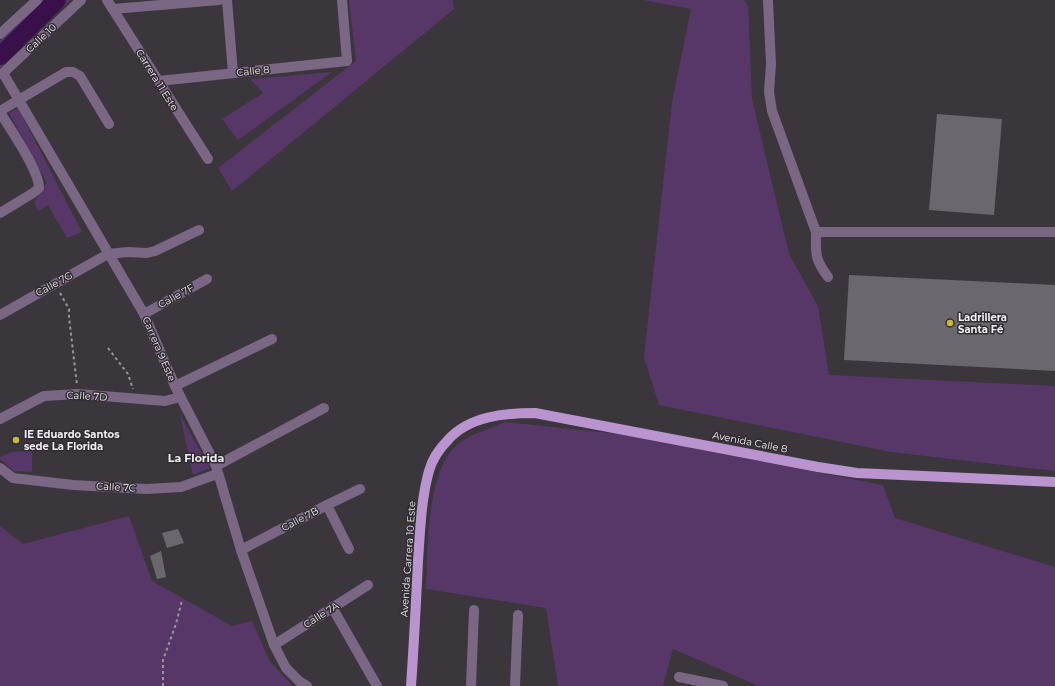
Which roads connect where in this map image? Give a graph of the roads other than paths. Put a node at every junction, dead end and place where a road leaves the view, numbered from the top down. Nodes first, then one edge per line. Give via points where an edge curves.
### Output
1 (36, 0) edge
2 (81, 0) edge
3 (107, 0) edge
4 (219, 0) edge
5 (227, 0) edge
6 (342, 0) edge
7 (768, 0) edge
8 (113, 9) junction
9 (0, 34) edge
10 (233, 73) junction
11 (2, 74) edge
12 (159, 81) junction
13 (19, 100) junction
14 (0, 112) edge
15 (109, 124) dead end
16 (208, 159) dead end
17 (0, 213) edge
18 (198, 230) dead end
19 (816, 232) junction
20 (1055, 232) edge
21 (108, 254) junction
22 (828, 277) dead end
23 (207, 279) dead end
24 (144, 314) junction
25 (0, 315) edge
26 (272, 339) dead end
27 (175, 386) junction
28 (180, 397) junction
29 (324, 408) dead end
30 (0, 419) edge
31 (448, 439) joint
32 (0, 468) edge
33 (216, 470) junction
34 (1055, 482) edge
35 (360, 489) dead end
36 (327, 505) junction
37 (349, 549) dead end
38 (241, 550) junction
39 (368, 585) dead end
40 (332, 607) junction
41 (474, 610) dead end
42 (518, 615) dead end
43 (274, 645) junction
44 (679, 677) dead end
45 (307, 686) edge
46 (377, 686) edge
47 (411, 686) edge
48 (471, 686) edge
49 (515, 686) edge
50 (723, 686) edge

1 - 9 street
2 - 11 street, Calle 10
3 - 8 street, Carrera 11 Este
4 - 8 street
5 - 10 street
6 - 10 street, Calle 8 via 347,61
7 - 19 street via 771,64 769,92 772,111
8 - 12 street, Carrera 11 Este
10 - 12 street, Calle 8
11 - 13 street, Carrera 9 Este
12 - 16 street, Carrera 11 Este
13 - 14 street
13 - 15 street via 66,72 73,72 80,76
13 - 21 street, Carrera 9 Este
14 - 17 street via 39,180 39,188
18 - 21 street via 155,251
19 - 20 street
19 - 22 street via 816,255 819,265
21 - 24 street, Carrera 9 Este
21 - 25 street, Calle 7G
23 - 24 street, Calle 7F
24 - 27 street, Carrera 9 Este
26 - 27 street
27 - 28 street, Carrera 9 Este
28 - 30 street, Calle 7D via 166,401 78,394 44,396
28 - 33 street, Carrera 9 Este
29 - 33 street, Calle 7C
31 - 34 main road, Avenida Calle 8 via 476,421 515,413 535,413 857,473
31 - 47 main road, Avenida Carrera 10 Este via 429,470 421,516
32 - 33 street, Calle 7C via 13,478 73,485 147,489 181,487
33 - 38 street, Carrera 9 Este
35 - 36 street, Calle 7B
36 - 37 street
36 - 38 street, Calle 7B
38 - 43 street, Carrera 9 Este
39 - 40 street, Calle 7A
40 - 43 street, Calle 7A
40 - 46 street
41 - 48 street
42 - 49 street
43 - 45 street, Carrera 9 Este via 286,668
44 - 50 street

